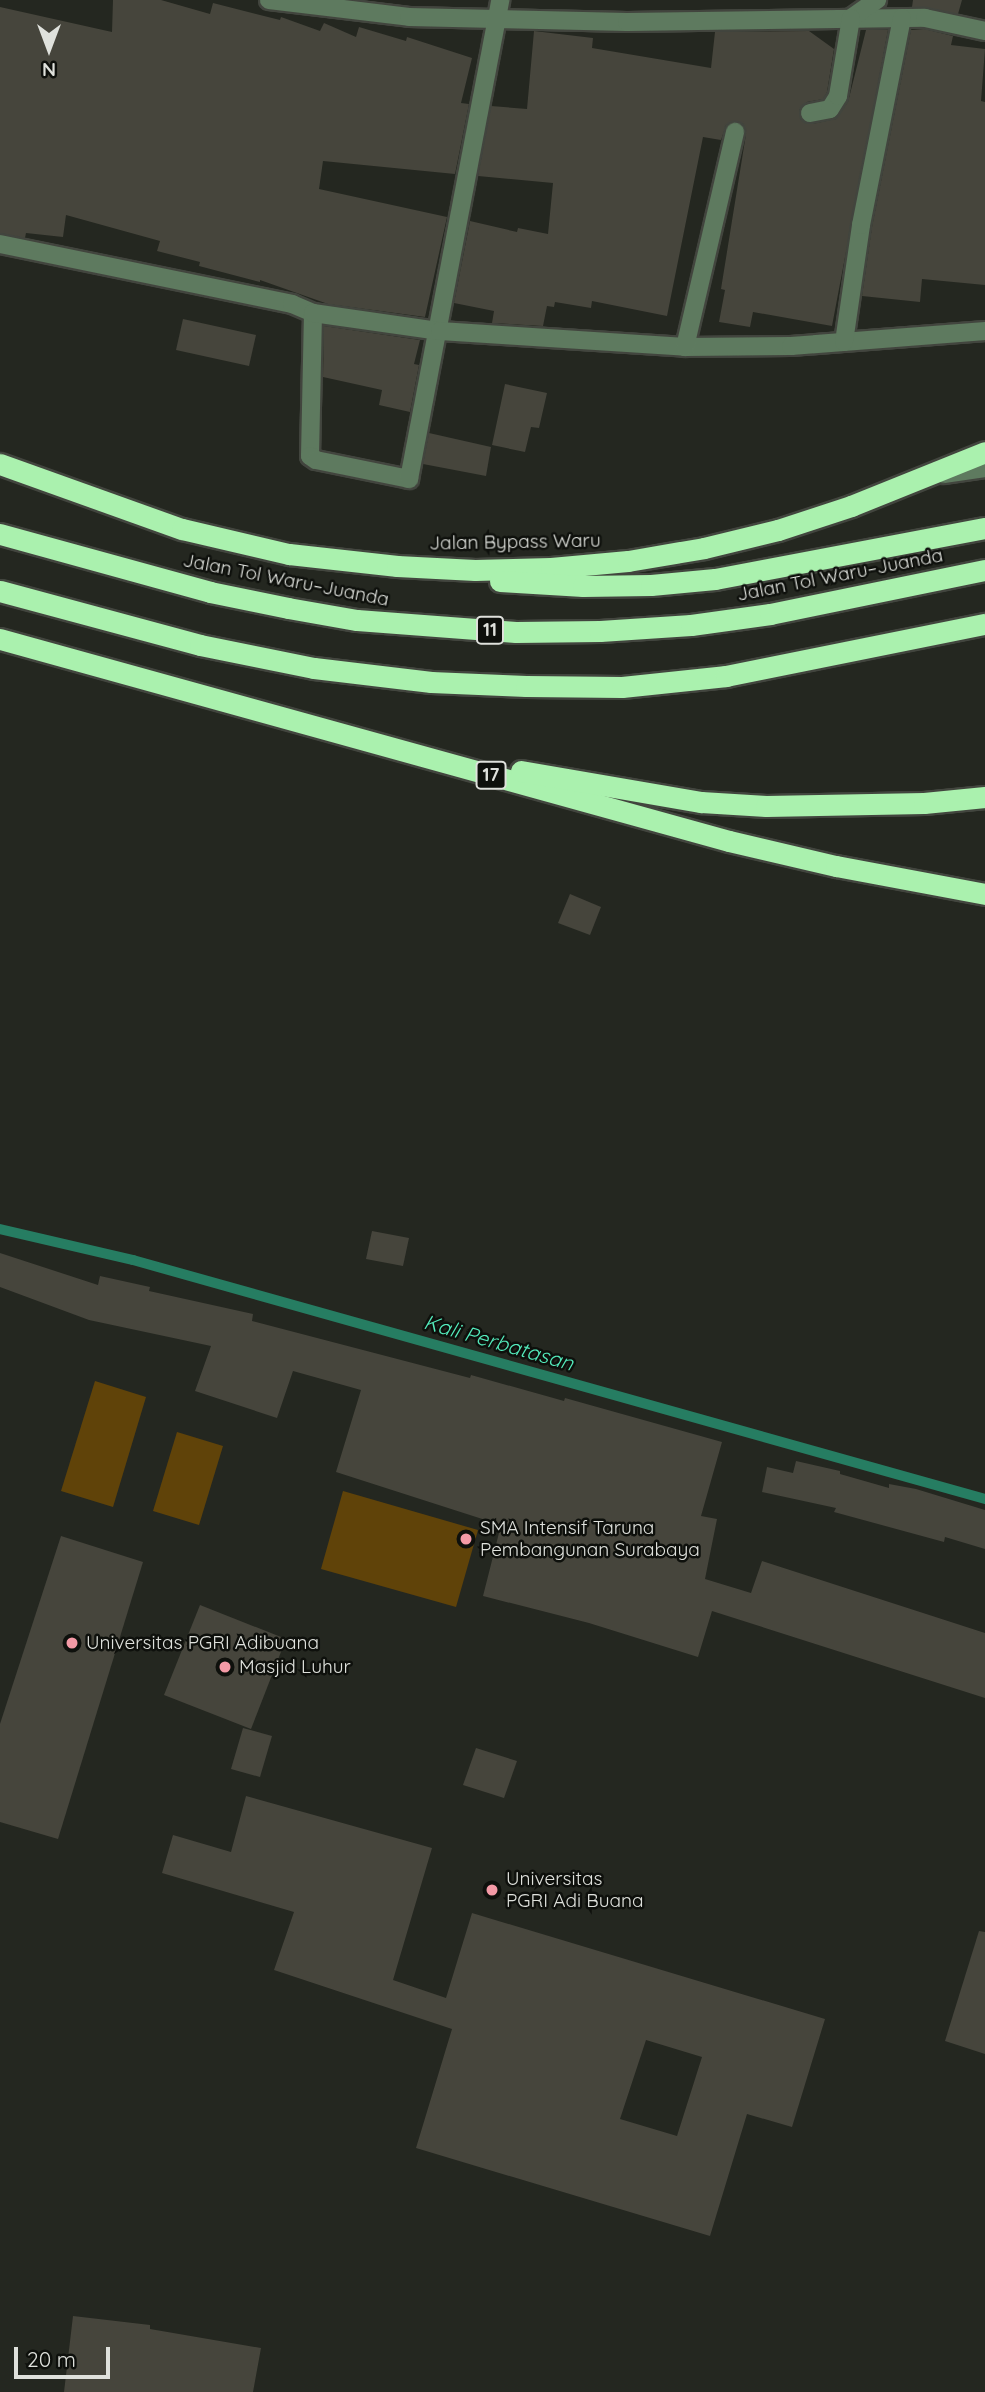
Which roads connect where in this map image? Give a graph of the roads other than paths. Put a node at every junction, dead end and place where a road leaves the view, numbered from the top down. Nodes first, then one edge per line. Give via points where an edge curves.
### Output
1 (269, 0) edge
2 (500, 0) edge
3 (877, 0) edge
4 (300, 3) edge
5 (851, 18) junction
6 (901, 18) junction
7 (494, 21) junction
8 (985, 31) edge
9 (810, 113) dead end
10 (736, 132) dead end
11 (0, 244) edge
12 (313, 313) junction
13 (440, 331) junction
14 (985, 331) edge
15 (844, 342) junction
16 (685, 347) junction
17 (985, 452) edge
18 (0, 464) edge
19 (985, 468) edge
20 (923, 477) junction
21 (0, 479) edge
22 (79, 492) junction
23 (985, 528) edge
24 (0, 534) edge
25 (397, 566) junction
26 (985, 569) edge
27 (0, 591) edge
28 (985, 624) edge
29 (0, 639) edge
30 (405, 750) junction
31 (985, 797) edge
32 (985, 894) edge

1 - 4 street
2 - 7 street
3 - 5 street
4 - 7 street via 409,17
5 - 6 street
5 - 7 street
5 - 9 street via 838,96 830,108
6 - 8 street via 950,22
6 - 15 street via 860,225
7 - 13 street
10 - 16 street
11 - 12 street via 292,304
12 - 13 street
12 - 13 street via 310,456 409,479
13 - 16 street
14 - 15 street
15 - 16 street
17 - 20 highway, Jalan Bypass Waru
18 - 22 highway, Jalan Bypass Waru
19 - 20 street
20 - 25 highway, Jalan Bypass Waru via 778,530 628,561 487,569
21 - 22 highway
22 - 25 highway, Jalan Bypass Waru via 183,529 289,554
23 - 25 highway via 715,579 651,585 510,583
24 - 26 highway, Jalan Tol Waru–Juanda / 11 via 210,592 288,608 357,620 516,632 600,631 730,620
27 - 28 highway via 200,645 314,668 431,682 526,686 622,687 726,676
29 - 30 highway, 17
30 - 31 highway via 701,802 837,806
30 - 32 highway, 17 via 729,841

